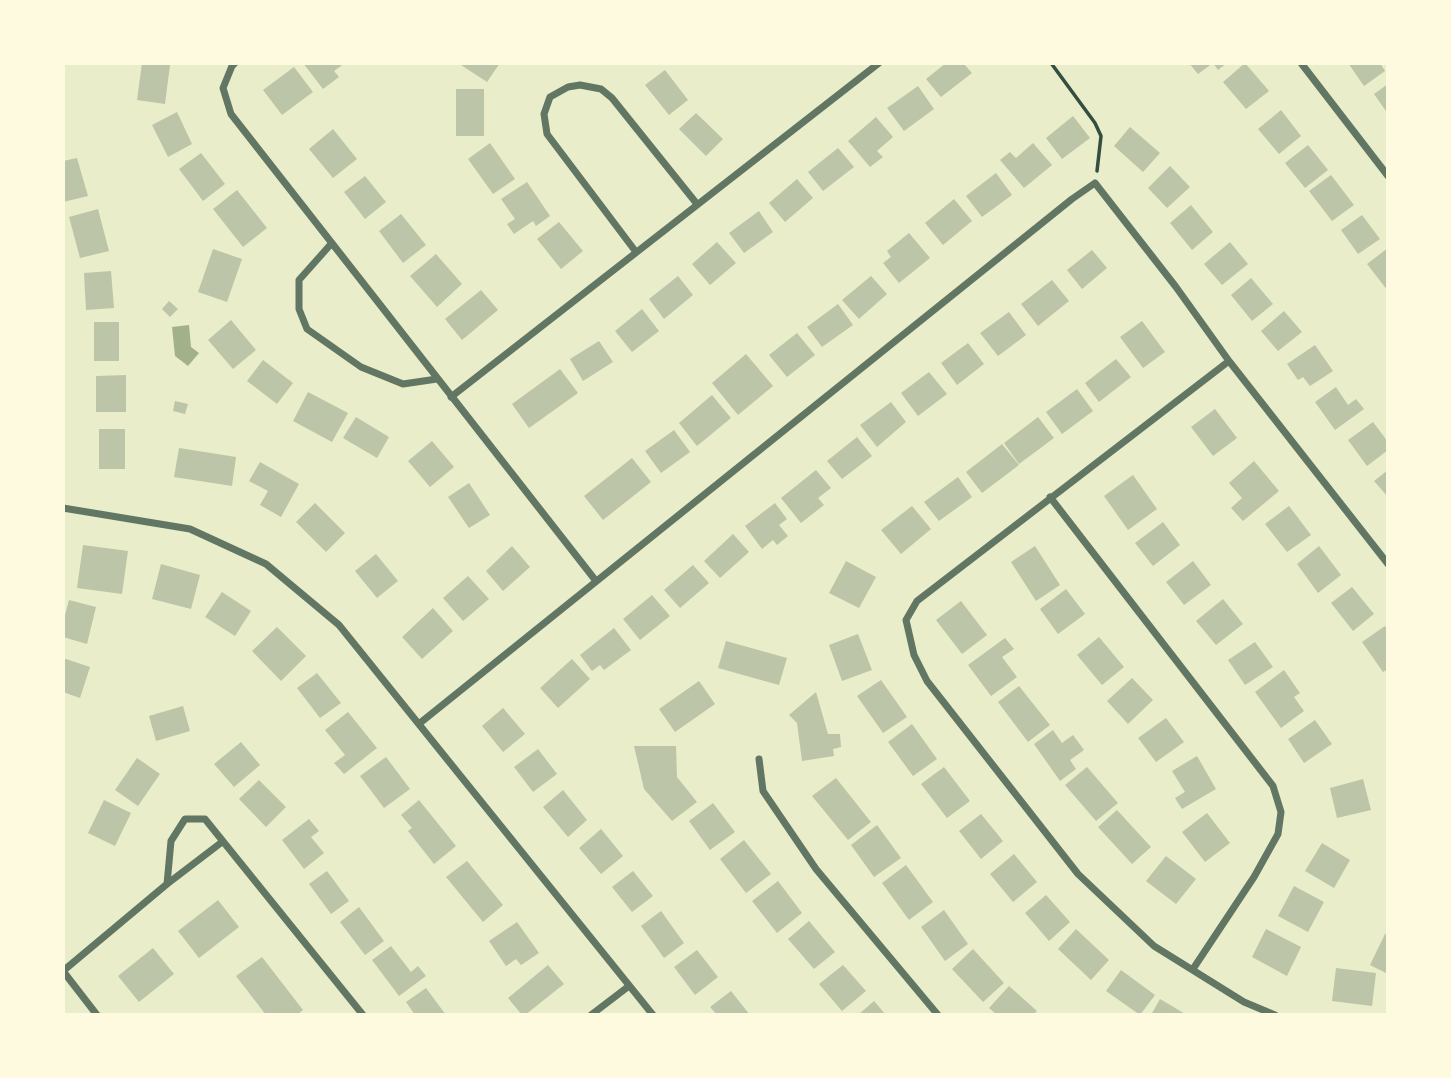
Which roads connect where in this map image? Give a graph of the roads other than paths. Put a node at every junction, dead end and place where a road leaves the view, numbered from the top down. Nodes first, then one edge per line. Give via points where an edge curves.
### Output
1 (235, 63) edge
2 (878, 63) edge
3 (1301, 63) edge
4 (1388, 176) edge
5 (698, 204) junction
6 (331, 244) junction
7 (636, 253) junction
8 (1229, 361) junction
9 (437, 379) junction
10 (451, 397) junction
11 (1050, 498) junction
12 (63, 508) edge
13 (1388, 564) edge
14 (596, 581) junction
15 (420, 723) junction
16 (759, 759) dead end
17 (222, 842) junction
18 (167, 884) junction
19 (1193, 970) junction
20 (63, 971) edge
21 (629, 986) junction
22 (97, 1015) edge
23 (363, 1015) edge
24 (591, 1015) edge
25 (653, 1015) edge
26 (938, 1015) edge
27 (1275, 1015) edge

1 - 6 street via 223,88 231,114
2 - 5 street
3 - 4 street
5 - 7 street
5 - 7 street via 601,89 580,85 550,97 544,114 547,134
6 - 9 street
6 - 9 street via 299,280 299,309 307,329 360,367 403,384
7 - 10 street
8 - 11 street
8 - 13 street
8 - 14 street via 1096,183
9 - 10 street
10 - 14 street
11 - 19 street via 1273,786 1281,812 1278,834
11 - 19 street via 918,601 906,620 914,655 928,681 1078,874 1154,946
12 - 15 street via 190,529 266,564 339,625
14 - 15 street
15 - 21 street
16 - 26 street via 763,792 816,869
17 - 18 street
17 - 18 street via 205,819 185,819 170,841
17 - 23 street
18 - 20 street
19 - 27 street via 1244,1002
20 - 22 street
21 - 24 street
21 - 25 street

